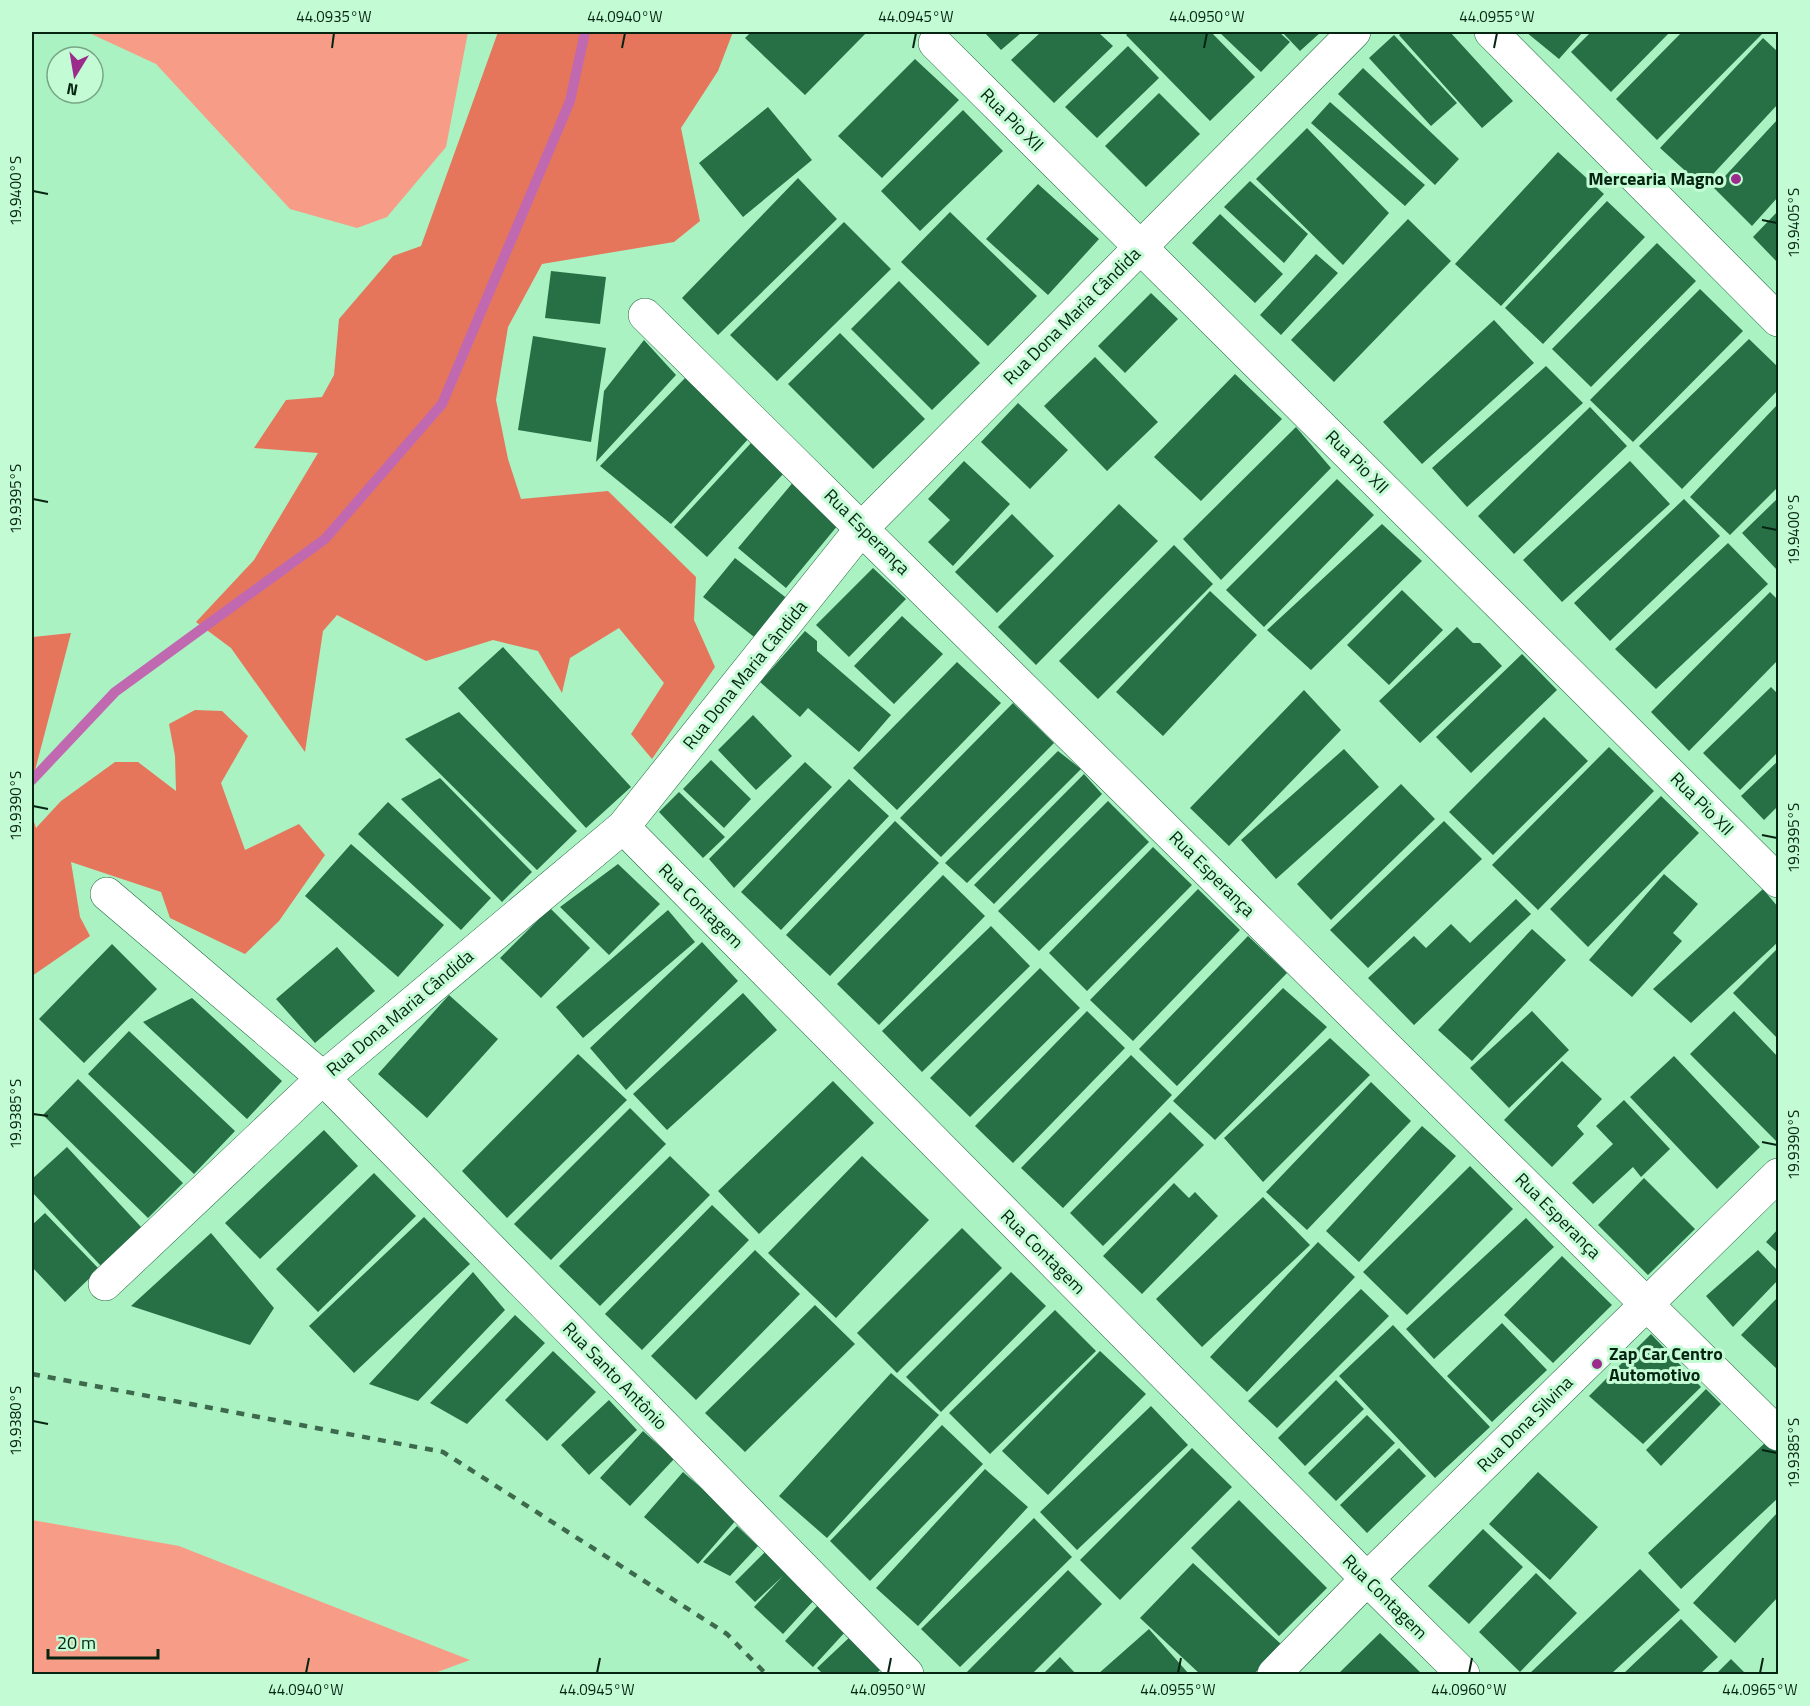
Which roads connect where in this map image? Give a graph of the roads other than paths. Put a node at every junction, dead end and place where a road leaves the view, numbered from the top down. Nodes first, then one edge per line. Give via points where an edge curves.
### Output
1 (1354, 32) edge
2 (1491, 32) edge
3 (935, 43) dead end
4 (1141, 248) junction
5 (645, 315) dead end
6 (1779, 320) edge
7 (862, 528) junction
8 (623, 827) junction
9 (1779, 881) edge
10 (107, 894) dead end
11 (323, 1078) junction
12 (1779, 1175) edge
13 (105, 1284) dead end
14 (1647, 1304) junction
15 (1779, 1434) edge
16 (1367, 1579) junction
17 (907, 1674) edge
18 (1274, 1674) edge
19 (1463, 1674) edge

1 - 4 street, Rua Dona Maria Cândida
2 - 6 street
3 - 4 street, Rua Pio XII
4 - 7 street, Rua Dona Maria Cândida
4 - 9 street, Rua Pio XII
5 - 7 street, Rua Esperança
7 - 8 street, Rua Dona Maria Cândida
7 - 14 street, Rua Esperança
8 - 11 street, Rua Dona Maria Cândida
8 - 16 street, Rua Contagem
10 - 11 street, Rua Santo Antônio
11 - 13 street, Rua Dona Maria Cândida
11 - 17 street, Rua Santo Antônio
12 - 14 street, Rua Dona Silvina
14 - 15 street, Rua Esperança
14 - 16 street, Rua Dona Silvina
16 - 18 street, Rua Dona Silvina
16 - 19 street, Rua Contagem

